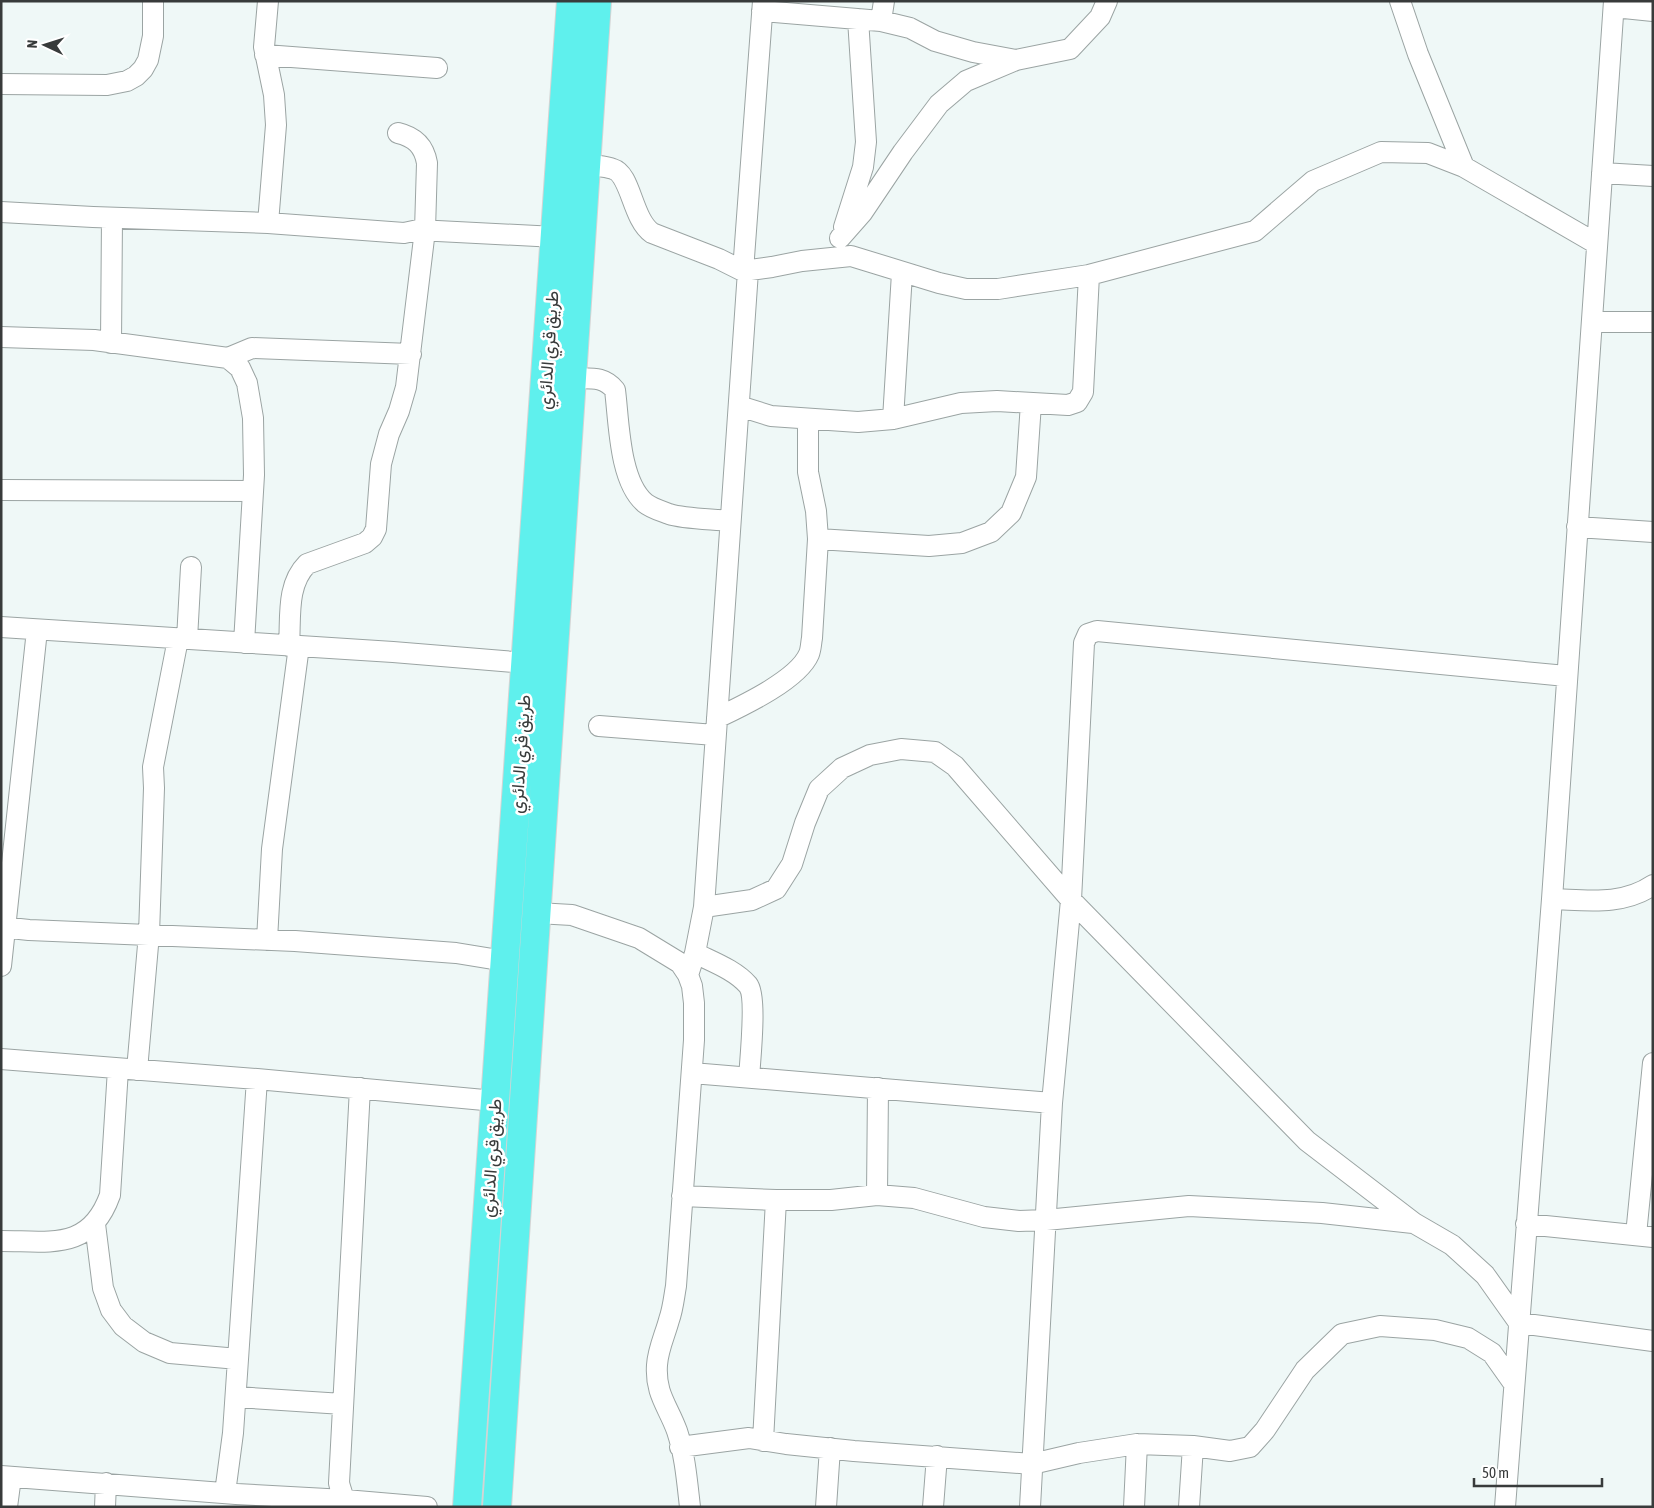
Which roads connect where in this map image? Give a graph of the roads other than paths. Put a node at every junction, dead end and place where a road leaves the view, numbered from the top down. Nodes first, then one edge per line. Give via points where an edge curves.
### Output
1 (153, 1) edge
2 (268, 1) edge
3 (571, 1) edge
4 (597, 1) edge
5 (1107, 1) edge
6 (1400, 1) edge
7 (1614, 4) edge
8 (762, 6) edge
9 (882, 11) edge
10 (1653, 11) edge
11 (858, 19) junction
12 (265, 56) junction
13 (1016, 60) junction
14 (438, 68) dead end
15 (1, 84) edge
16 (398, 133) dead end
17 (586, 164) junction
18 (1464, 167) junction
19 (1602, 173) junction
20 (1653, 176) edge
21 (1, 212) edge
22 (112, 218) junction
23 (268, 223) junction
24 (426, 230) junction
25 (556, 237) junction
26 (840, 238) junction
27 (1597, 244) junction
28 (831, 257) junction
29 (745, 271) junction
30 (902, 272) junction
31 (1089, 275) junction
32 (1592, 322) junction
33 (1653, 322) edge
34 (1, 337) edge
35 (111, 343) junction
36 (411, 354) junction
37 (228, 358) junction
38 (572, 378) junction
39 (1032, 403) junction
40 (739, 406) junction
41 (808, 419) junction
42 (893, 419) junction
43 (1, 490) edge
44 (253, 491) junction
45 (730, 521) junction
46 (1577, 527) junction
47 (1653, 532) edge
48 (818, 539) junction
49 (191, 567) dead end
50 (1, 627) edge
51 (37, 630) junction
52 (182, 639) junction
53 (244, 643) junction
54 (294, 646) junction
55 (527, 663) junction
56 (1566, 676) junction
57 (599, 726) dead end
58 (716, 726) junction
59 (1653, 885) edge
60 (1552, 899) junction
61 (1071, 900) junction
62 (704, 906) junction
63 (537, 913) junction
64 (3, 927) edge
65 (149, 934) junction
66 (267, 940) junction
67 (695, 953) junction
68 (505, 961) junction
69 (1, 966) edge
70 (688, 975) junction
71 (1, 1059) edge
72 (1653, 1063) edge
73 (127, 1069) junction
74 (692, 1073) junction
75 (257, 1078) junction
76 (749, 1078) junction
77 (360, 1088) junction
78 (878, 1088) junction
79 (495, 1101) junction
80 (1052, 1102) junction
81 (878, 1195) junction
82 (682, 1196) junction
83 (776, 1200) junction
84 (1046, 1220) junction
85 (1414, 1223) junction
86 (95, 1224) junction
87 (1526, 1224) junction
88 (1644, 1236) edge
89 (2, 1241) edge
90 (1, 1246) edge
91 (1519, 1323) junction
92 (1653, 1341) edge
93 (238, 1359) junction
94 (1514, 1384) junction
95 (236, 1397) junction
96 (343, 1404) junction
97 (474, 1412) junction
98 (505, 1415) junction
99 (763, 1441) junction
100 (1137, 1444) junction
101 (1192, 1446) junction
102 (680, 1447) junction
103 (830, 1448) junction
104 (938, 1456) junction
105 (1032, 1464) junction
106 (6, 1476) edge
107 (106, 1483) junction
108 (232, 1498) edge
109 (345, 1503) edge
110 (7, 1507) edge
111 (105, 1507) edge
112 (427, 1507) edge
113 (467, 1507) edge
114 (497, 1507) edge
115 (690, 1507) edge
116 (826, 1507) edge
117 (933, 1507) edge
118 (1030, 1507) edge
119 (1134, 1507) edge
120 (1189, 1507) edge
121 (1505, 1507) edge

1 - 15 street via 148,60 136,76 127,81 107,85
2 - 12 street
3 - 25 highway, طريق قري الدائري
4 - 17 highway, طريق قري الدائري
5 - 13 street via 1100,18 1070,48
6 - 18 street
7 - 10 street
7 - 19 street
8 - 11 street
8 - 29 street
9 - 11 street
9 - 13 street via 935,41
11 - 26 street via 866,142 863,167
12 - 14 street
12 - 23 street via 274,95 276,125
13 - 26 street via 966,82 939,104
16 - 24 street via 412,138 426,155
17 - 29 street via 615,169 620,173 646,229
17 - 38 highway, طريق قري الدائري
18 - 27 street
18 - 31 street via 1428,153 1380,152 1313,181 1255,231
19 - 20 street
19 - 27 street
21 - 22 street
22 - 23 street
22 - 35 street
23 - 24 street via 404,232
24 - 25 street
24 - 36 street
25 - 55 highway, طريق قري الدائري
26 - 28 street
27 - 32 street
28 - 29 street
28 - 30 street via 858,257
29 - 40 street
30 - 31 street via 966,289 984,290
30 - 42 street
31 - 39 street via 1082,392 1077,402 1068,405
32 - 33 street
32 - 46 street
34 - 35 street
35 - 37 street
36 - 37 street via 252,348
36 - 54 street via 399,411 381,464 376,529 365,543 307,564 302,569 294,584
37 - 44 street via 240,368 247,383 253,418
38 - 45 street via 604,380 615,390 621,452 639,498 671,515
38 - 63 highway, طريق قري الدائري
39 - 42 street via 961,403
39 - 48 street via 1026,477 1011,513 991,532 962,543 929,546
40 - 41 street via 771,416
40 - 45 street
41 - 42 street via 858,422
41 - 48 street via 808,472
43 - 44 street
44 - 53 street
45 - 58 street
46 - 47 street
46 - 56 street
48 - 58 street via 809,654 787,678
49 - 52 street
50 - 51 street
51 - 52 street
51 - 64 street
52 - 53 street
52 - 65 street via 153,768
53 - 54 street
54 - 55 street
54 - 66 street via 272,849
55 - 68 highway, طريق قري الدائري
56 - 60 street
56 - 61 street via 1097,631 1088,634 1084,643
57 - 58 street
58 - 62 street
59 - 60 street via 1618,900
60 - 87 street
61 - 62 street via 955,766 935,752 901,749 870,755 842,768 819,789 792,864 776,889 752,900
61 - 80 street
61 - 85 street via 1307,1141
62 - 67 street
63 - 70 street via 572,915 639,938 680,963
63 - 98 highway, طريق قري الدائري
64 - 65 street
64 - 69 street
65 - 66 street
65 - 73 street
66 - 68 street via 456,953
67 - 70 street
67 - 76 street via 737,975 750,987
68 - 79 highway, طريق قري الدائري
70 - 74 street via 694,1003
71 - 73 street
72 - 88 street
73 - 75 street
73 - 86 street via 110,1195
74 - 76 street
74 - 82 street
75 - 77 street
75 - 93 street
76 - 78 street
77 - 79 street
77 - 96 street
78 - 80 street
78 - 81 street
79 - 97 highway, طريق قري الدائري
80 - 84 street
81 - 83 street via 831,1200
81 - 84 street via 914,1198 984,1217
82 - 83 street
82 - 102 street via 676,1286 657,1365 658,1388
83 - 99 street
84 - 85 street via 1189,1206 1322,1213
84 - 105 street
85 - 91 street via 1452,1245 1485,1275
86 - 89 street via 80,1235 63,1241
86 - 93 street via 103,1288 111,1310 122,1326 144,1342 170,1353
87 - 88 street
87 - 91 street
89 - 90 street
91 - 92 street
91 - 94 street
93 - 95 street
94 - 101 street via 1492,1353 1468,1338 1435,1330 1380,1326 1342,1334 1305,1370 1250,1447 1230,1451
94 - 121 street
95 - 96 street
95 - 108 street
96 - 109 street via 339,1483
97 - 98 highway
97 - 113 highway, طريق قري الدائري
98 - 114 highway, طريق قري الدائري
99 - 102 street via 749,1438
99 - 103 street
100 - 101 street
100 - 105 street
100 - 119 street
101 - 120 street
102 - 115 street
103 - 104 street
103 - 116 street
104 - 105 street
104 - 117 street
105 - 118 street
106 - 107 street
106 - 110 street
107 - 108 street
107 - 111 street
108 - 109 street
109 - 112 street

